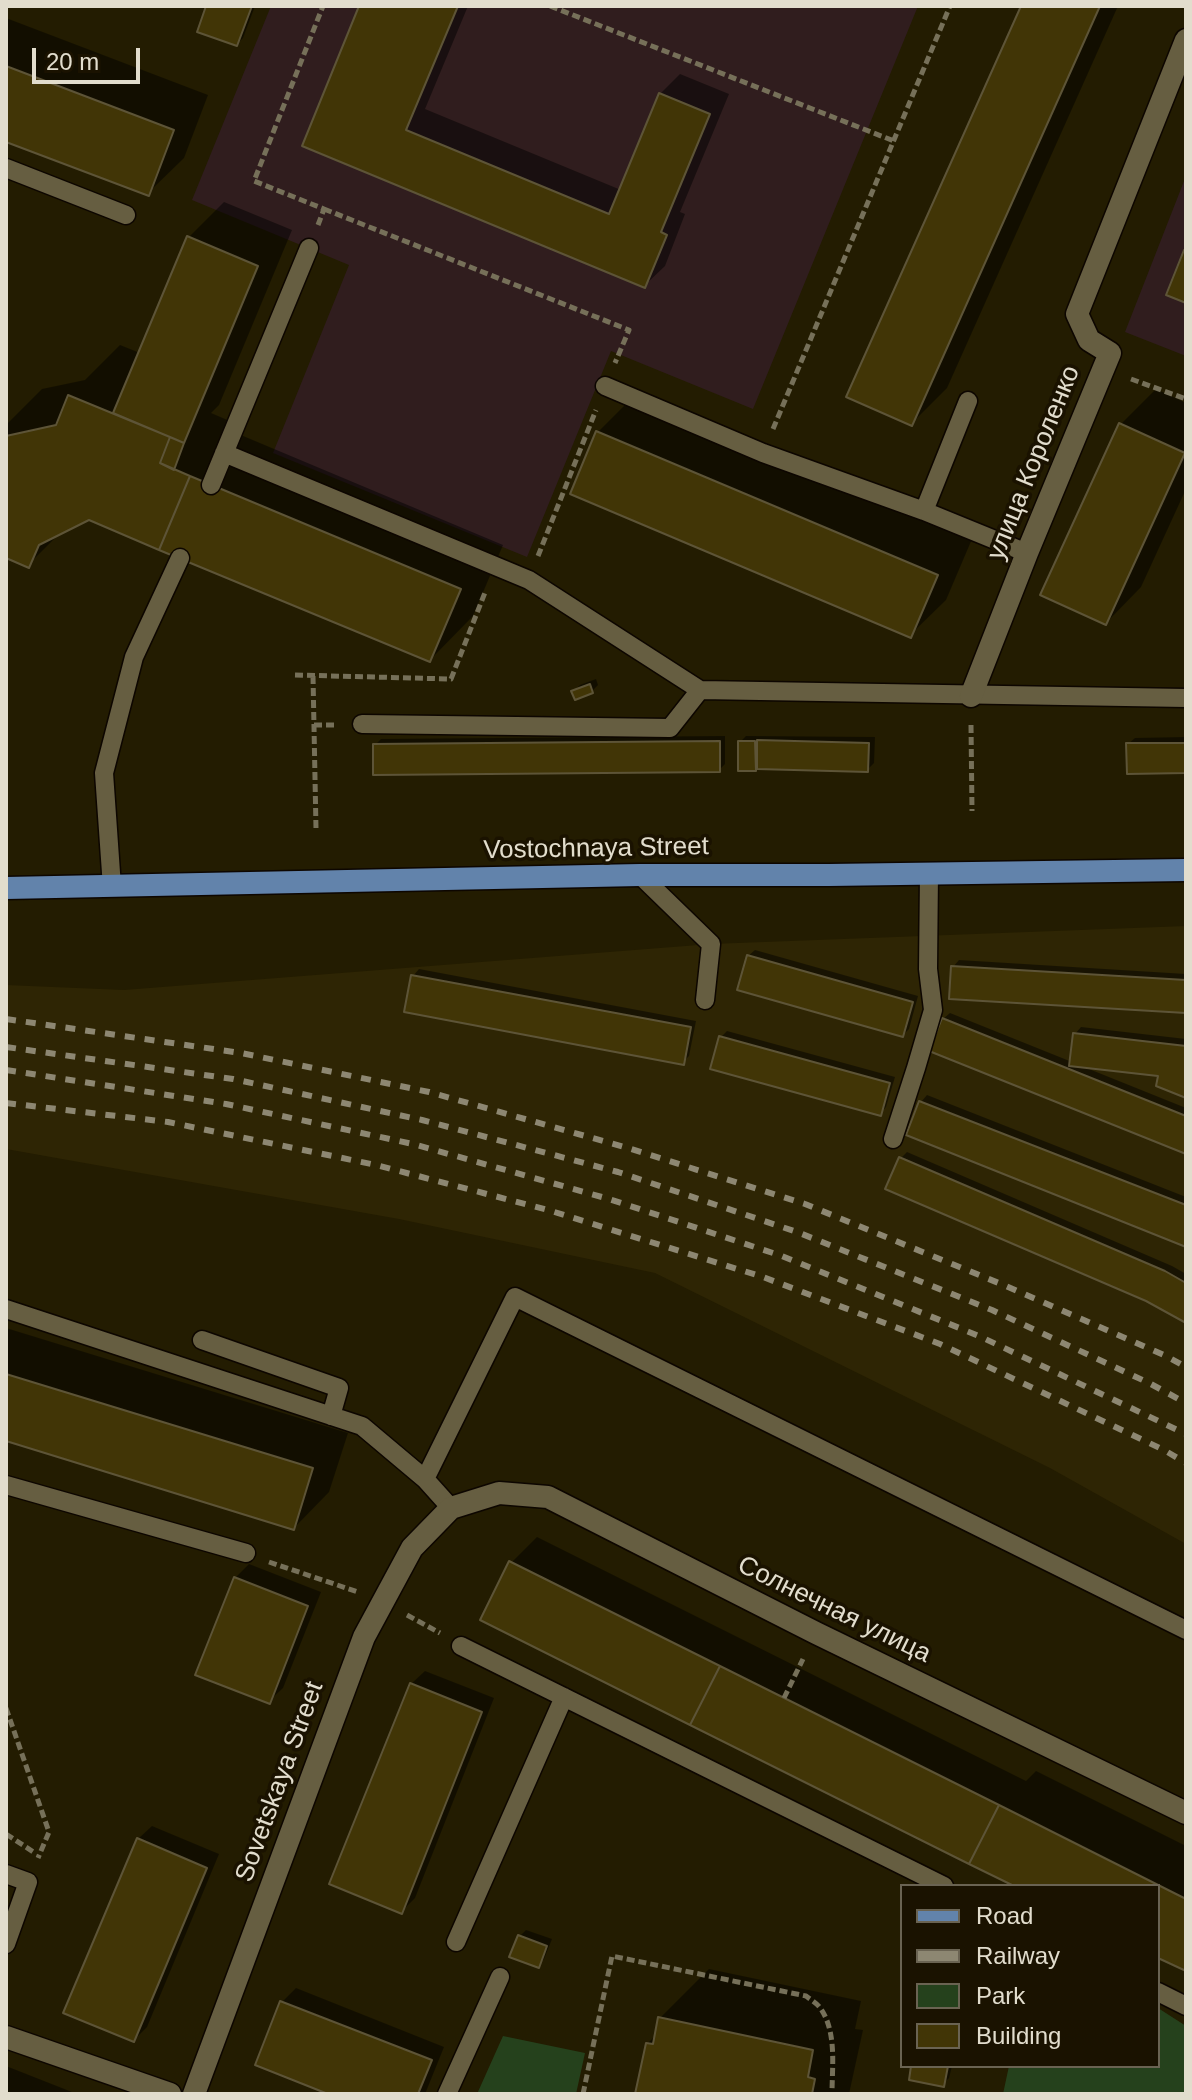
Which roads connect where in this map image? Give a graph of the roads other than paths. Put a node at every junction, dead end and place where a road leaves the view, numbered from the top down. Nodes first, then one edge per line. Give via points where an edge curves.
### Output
1 (1186, 40) edge
2 (6, 168) edge
3 (126, 215) dead end
4 (309, 248) road end
5 (605, 386) road end
6 (968, 401) dead end
7 (224, 453) junction
8 (211, 485) dead end
9 (924, 511) junction
10 (1027, 553) junction
11 (180, 558) dead end
12 (700, 690) junction
13 (971, 696) junction
14 (1186, 698) edge
15 (362, 724) dead end
16 (1186, 870) edge
17 (929, 874) junction
18 (640, 875) junction
19 (112, 887) junction
20 (6, 888) edge
21 (705, 1000) dead end
22 (893, 1139) dead end
23 (6, 1309) edge
24 (202, 1340) dead end
25 (331, 1416) junction
26 (425, 1479) junction
27 (6, 1485) edge
28 (451, 1508) junction
29 (246, 1553) dead end
30 (1186, 1630) edge
31 (461, 1646) road end
32 (564, 1697) junction
33 (1186, 1813) edge
34 (6, 1874) edge
35 (940, 1884) edge
36 (456, 1942) dead end
37 (6, 1944) edge
38 (500, 1977) dead end
39 (1160, 1993) edge
40 (1186, 2006) edge
41 (6, 2037) edge
42 (170, 2094) edge
43 (194, 2094) edge
44 (447, 2094) edge

1 - 10 street, улица Короленко via 1077,314 1089,340 1110,353
2 - 3 lane
4 - 7 lane
5 - 9 lane via 763,453
6 - 9 lane
7 - 8 lane
7 - 12 lane via 529,580
9 - 10 lane
10 - 13 street, улица Короленко
11 - 19 lane via 134,657 104,773
12 - 13 lane
12 - 15 lane via 670,728
13 - 14 lane
16 - 17 main road, Vostochnaya Street
17 - 18 main road, Vostochnaya Street
17 - 22 lane via 933,1010
18 - 19 main road, Vostochnaya Street
18 - 21 lane via 711,944
19 - 20 main road, Vostochnaya Street
23 - 25 lane
24 - 25 lane via 339,1388
25 - 26 lane via 362,1426
26 - 28 lane
26 - 30 lane via 515,1297
27 - 29 lane
28 - 33 street, Солнечная улица via 499,1493 548,1497
28 - 43 street, Sovetskaya Street via 412,1548 364,1637
31 - 32 lane
32 - 35 lane
32 - 36 lane
34 - 37 lane via 28,1882
38 - 44 lane
39 - 40 lane
41 - 42 street

